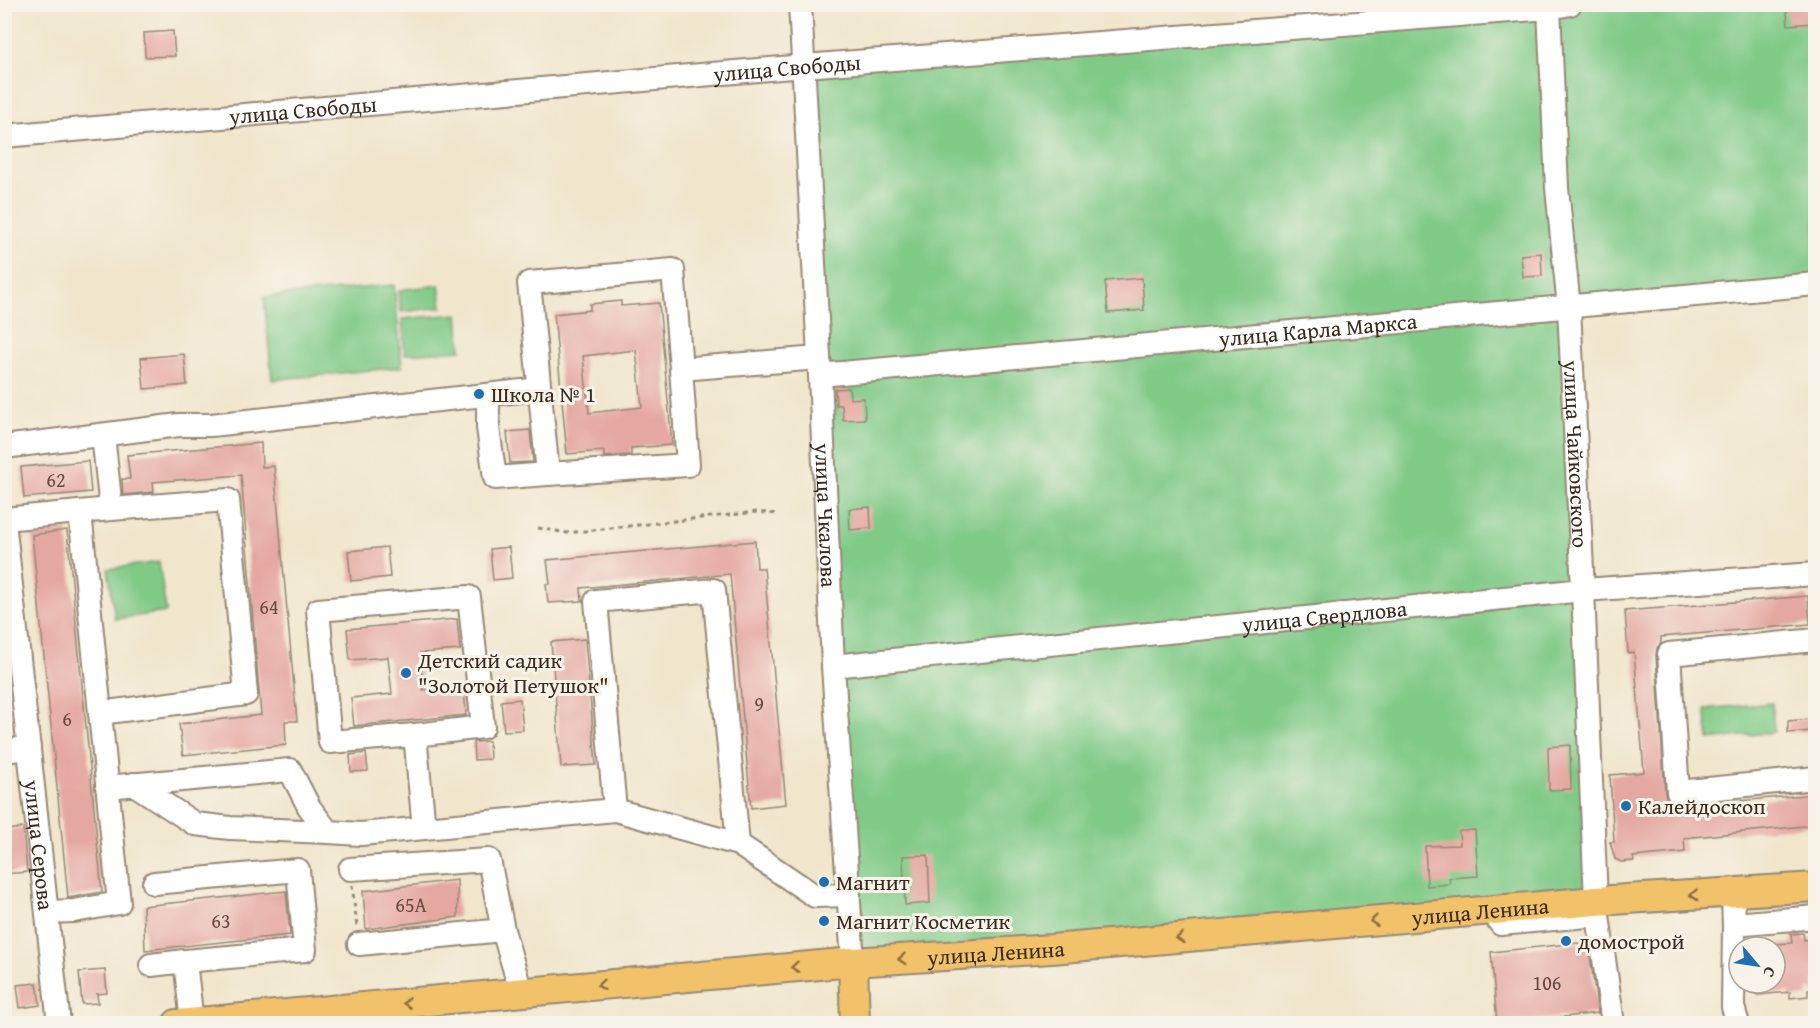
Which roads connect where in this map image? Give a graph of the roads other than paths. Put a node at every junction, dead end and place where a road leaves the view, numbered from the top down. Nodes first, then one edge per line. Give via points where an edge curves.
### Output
1 (800, 4) edge
2 (1559, 6) edge
3 (804, 66) junction
4 (4, 136) edge
5 (1815, 284) edge
6 (1569, 308) junction
7 (819, 367) junction
8 (681, 369) junction
9 (540, 389) junction
10 (488, 396) junction
11 (103, 435) junction
12 (4, 447) edge
13 (548, 474) junction
14 (111, 509) junction
15 (80, 512) junction
16 (4, 520) edge
17 (1815, 574) edge
18 (1583, 590) junction
19 (1815, 640) edge
20 (832, 666) junction
21 (100, 713) junction
22 (416, 735) junction
23 (29, 748) junction
24 (4, 751) edge
25 (1815, 778) edge
26 (134, 784) junction
27 (107, 787) junction
28 (615, 810) junction
29 (424, 828) junction
30 (328, 832) junction
31 (738, 844) junction
32 (350, 869) road end
33 (154, 884) dead end
34 (1815, 887) edge
35 (1732, 892) junction
36 (849, 895) junction
37 (1597, 908) junction
38 (47, 912) junction
39 (1815, 917) edge
40 (1734, 924) junction
41 (503, 930) junction
42 (359, 944) road end
43 (185, 961) junction
44 (854, 962) junction
45 (151, 965) dead end
46 (521, 992) junction
47 (59, 1023) edge
48 (184, 1023) edge
49 (855, 1023) edge
50 (1613, 1023) edge
51 (1738, 1023) edge

1 - 3 street, улица Чкалова
2 - 3 street, улица Свободы
2 - 6 street, улица Чайковского via 1557,188
3 - 4 street, улица Свободы
3 - 7 street, улица Чкалова
5 - 6 street, улица Карла Маркса
6 - 7 street, улица Карла Маркса
6 - 18 street, улица Чайковского
7 - 8 street, улица Карла Маркса
7 - 20 street, улица Чкалова
8 - 9 street via 673,270 529,283
8 - 13 street via 688,465
9 - 10 street
9 - 13 street
10 - 11 street
10 - 13 street via 495,478
11 - 12 street
11 - 14 street
14 - 15 street
14 - 21 street via 228,500 246,694
15 - 16 street
15 - 21 street
16 - 23 street, улица Серова
17 - 18 street, улица Свердлова
18 - 20 street, улица Свердлова
18 - 37 street, улица Чайковского
19 - 25 street via 1668,654 1678,792
20 - 36 street, улица Чкалова
21 - 27 street
22 - 22 street via 483,727 469,597 318,610 330,742
22 - 29 street
23 - 24 street
23 - 38 street, улица Серова
26 - 27 street
26 - 30 street via 195,824
26 - 30 street via 290,770 309,807
27 - 38 street via 119,903
28 - 29 street
28 - 31 street
28 - 31 street via 596,601 714,590
29 - 30 street via 361,834
31 - 36 street via 815,896
32 - 41 street via 489,860
33 - 43 street via 298,870 305,950
34 - 35 main road, улица Ленина
35 -> 37 main road, улица Ленина
35 - 40 street
36 - 44 street, улица Чкалова
37 -> 44 main road, улица Ленина via 1491,910 1063,948
37 - 50 street, улица Чайковского
38 - 47 street, улица Серова
39 - 40 street
40 - 51 street via 1733,1007
41 - 42 street
41 - 46 street
43 - 45 street
43 - 48 street
44 -> 46 main road, улица Ленина
44 - 49 main road, улица Чкалова
46 -> 48 main road, улица Ленина

